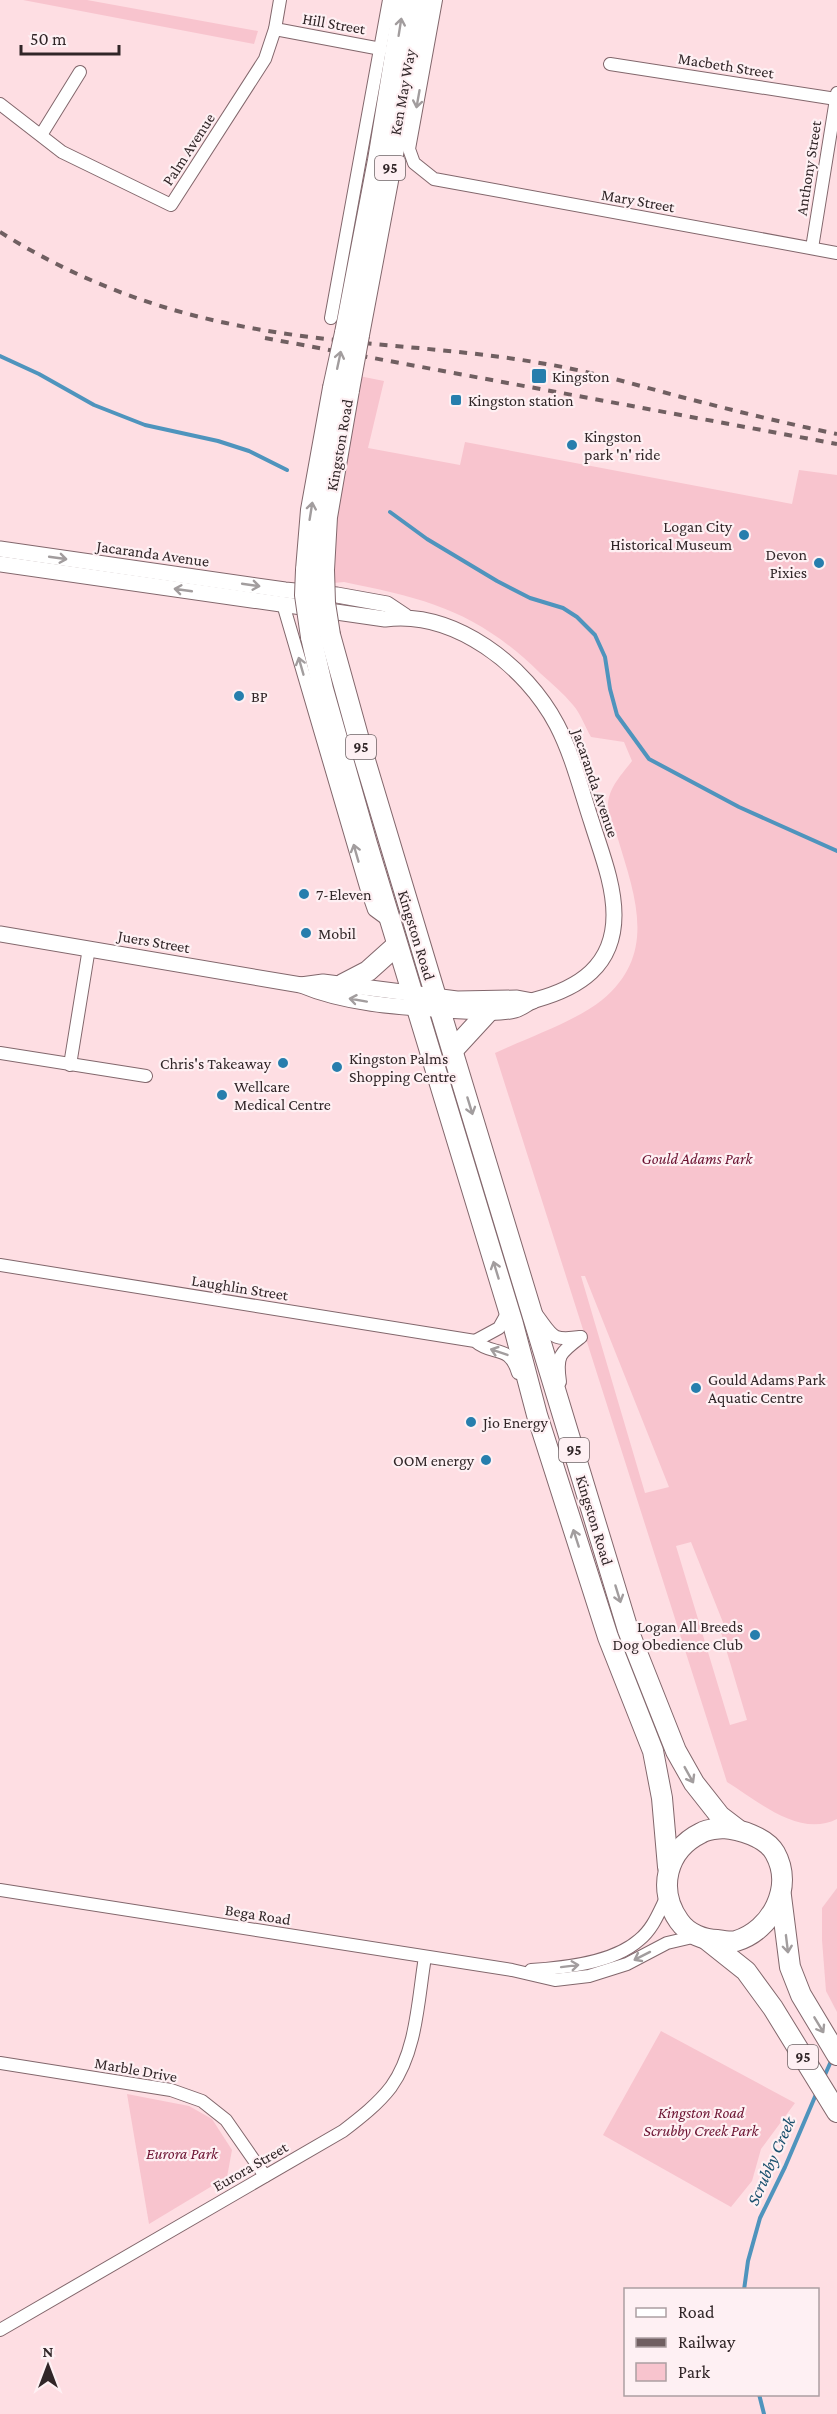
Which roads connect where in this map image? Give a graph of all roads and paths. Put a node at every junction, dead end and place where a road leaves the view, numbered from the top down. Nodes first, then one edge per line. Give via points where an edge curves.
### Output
1 (280, 0) edge
2 (389, 0) edge
3 (404, 0) edge
4 (422, 0) edge
5 (436, 0) edge
6 (275, 29) junction
7 (381, 49) junction
8 (610, 63) dead end
9 (80, 72) dead end
10 (836, 96) edge
11 (0, 104) edge
12 (41, 135) junction
13 (434, 180) joint
14 (812, 248) junction
15 (837, 253) edge
16 (331, 318) dead end
17 (352, 334) junction
18 (0, 549) edge
19 (0, 564) edge
20 (283, 604) junction
21 (405, 616) junction
22 (320, 636) junction
23 (390, 921) junction
24 (0, 934) edge
25 (397, 945) junction
26 (89, 948) junction
27 (343, 984) junction
28 (301, 985) junction
29 (413, 1000) junction
30 (533, 1001) junction
31 (438, 1003) junction
32 (489, 1012) junction
33 (453, 1050) junction
34 (0, 1053) edge
35 (70, 1065) junction
36 (146, 1076) dead end
37 (0, 1265) edge
38 (530, 1306) junction
39 (509, 1310) junction
40 (475, 1341) junction
41 (535, 1408) junction
42 (565, 1422) junction
43 (737, 1829) junction
44 (668, 1867) junction
45 (0, 1890) edge
46 (781, 1891) junction
47 (667, 1896) junction
48 (702, 1938) junction
49 (425, 1957) junction
50 (512, 1970) junction
51 (837, 2055) edge
52 (0, 2063) edge
53 (835, 2109) edge
54 (265, 2176) junction
55 (0, 2330) edge

1 - 6 street
2 - 7 street
17 -> 3 main road, Kingston Road / 95
4 - 17 main road, Kingston Road / 95
5 -> 13 street, Ken May Way via 409,149 414,163
6 - 7 street, Hill Street
6 - 12 street, Palm Avenue via 265,59 171,205 62,152
7 - 16 street
8 - 10 street, Macbeth Street
9 - 12 street
10 - 14 street, Anthony Street
11 - 12 street, Palm Avenue
13 - 14 street, Mary Street
14 - 15 street, Mary Street
17 - 22 main road, Kingston Road / 95, bridge via 311,510 315,570 305,595
18 -> 21 street, Jacaranda Avenue via 337,595 387,604
20 -> 19 street, Jacaranda Avenue
20 - 21 street, Jacaranda Avenue via 385,619
23 -> 20 street, Kingston Road via 374,909 366,887
21 - 30 street, Jacaranda Avenue via 460,632 513,668 556,723 575,771 610,890 612,935 603,958 582,981 560,994
22 - 23 main road, Kingston Road / 95 via 326,700
22 - 31 main road, Kingston Road / 95 via 346,696
23 - 25 main road, Kingston Road / 95
24 - 26 street, Juers Street
25 - 27 main road via 368,971
25 - 29 main road, Kingston Road / 95
26 - 28 street, Juers Street
26 - 35 street
27 - 28 street, Juers Street
27 - 29 street, Juers Street
29 -> 28 street, Juers Street via 321,994
29 - 31 street, Jacaranda Avenue
39 -> 29 main road, Kingston Road / 95
30 - 31 street, Jacaranda Avenue via 518,998
30 - 32 street, Jacaranda Avenue via 518,1010
31 - 32 street, Jacaranda Avenue
31 - 33 main road, Kingston Road / 95
32 - 33 main road
33 -> 38 main road, Kingston Road / 95
34 - 35 street
35 - 36 street
37 - 40 street, Laughlin Street
38 - 42 main road, Kingston Road / 95
38 - 42 street via 551,1335 560,1339 581,1337 558,1359
39 - 40 street via 499,1328
39 - 41 main road, Kingston Road / 95
41 -> 40 street, Laughlin Street via 514,1361 505,1352 483,1348
44 -> 41 main road, Kingston Road / 95 via 653,1751 608,1637
42 -> 43 main road, Kingston Road / 95 via 628,1630 676,1751 694,1783 720,1816
43 - 44 main road via 723,1827 702,1832 681,1846
43 - 46 main road, 95 via 774,1851 780,1866
44 - 47 main road, 95
45 - 49 street, Bega Road
46 - 48 main road, 95 via 775,1910 760,1929 735,1941
46 -> 51 main road, 95 via 790,1967 801,1995
47 - 48 main road, 95 via 680,1923
50 -> 47 street, Bega Road via 585,1964 619,1952 639,1941 654,1924
48 -> 50 street, Bega Road via 668,1943 627,1964 589,1976 555,1980
48 - 53 main road, 95 via 746,1971
49 - 50 street, Bega Road
49 - 54 street, Eurora Street via 409,2050 392,2086 343,2131
52 - 54 street, Marble Drive via 171,2090 202,2101 226,2120
54 - 55 street, Eurora Street

